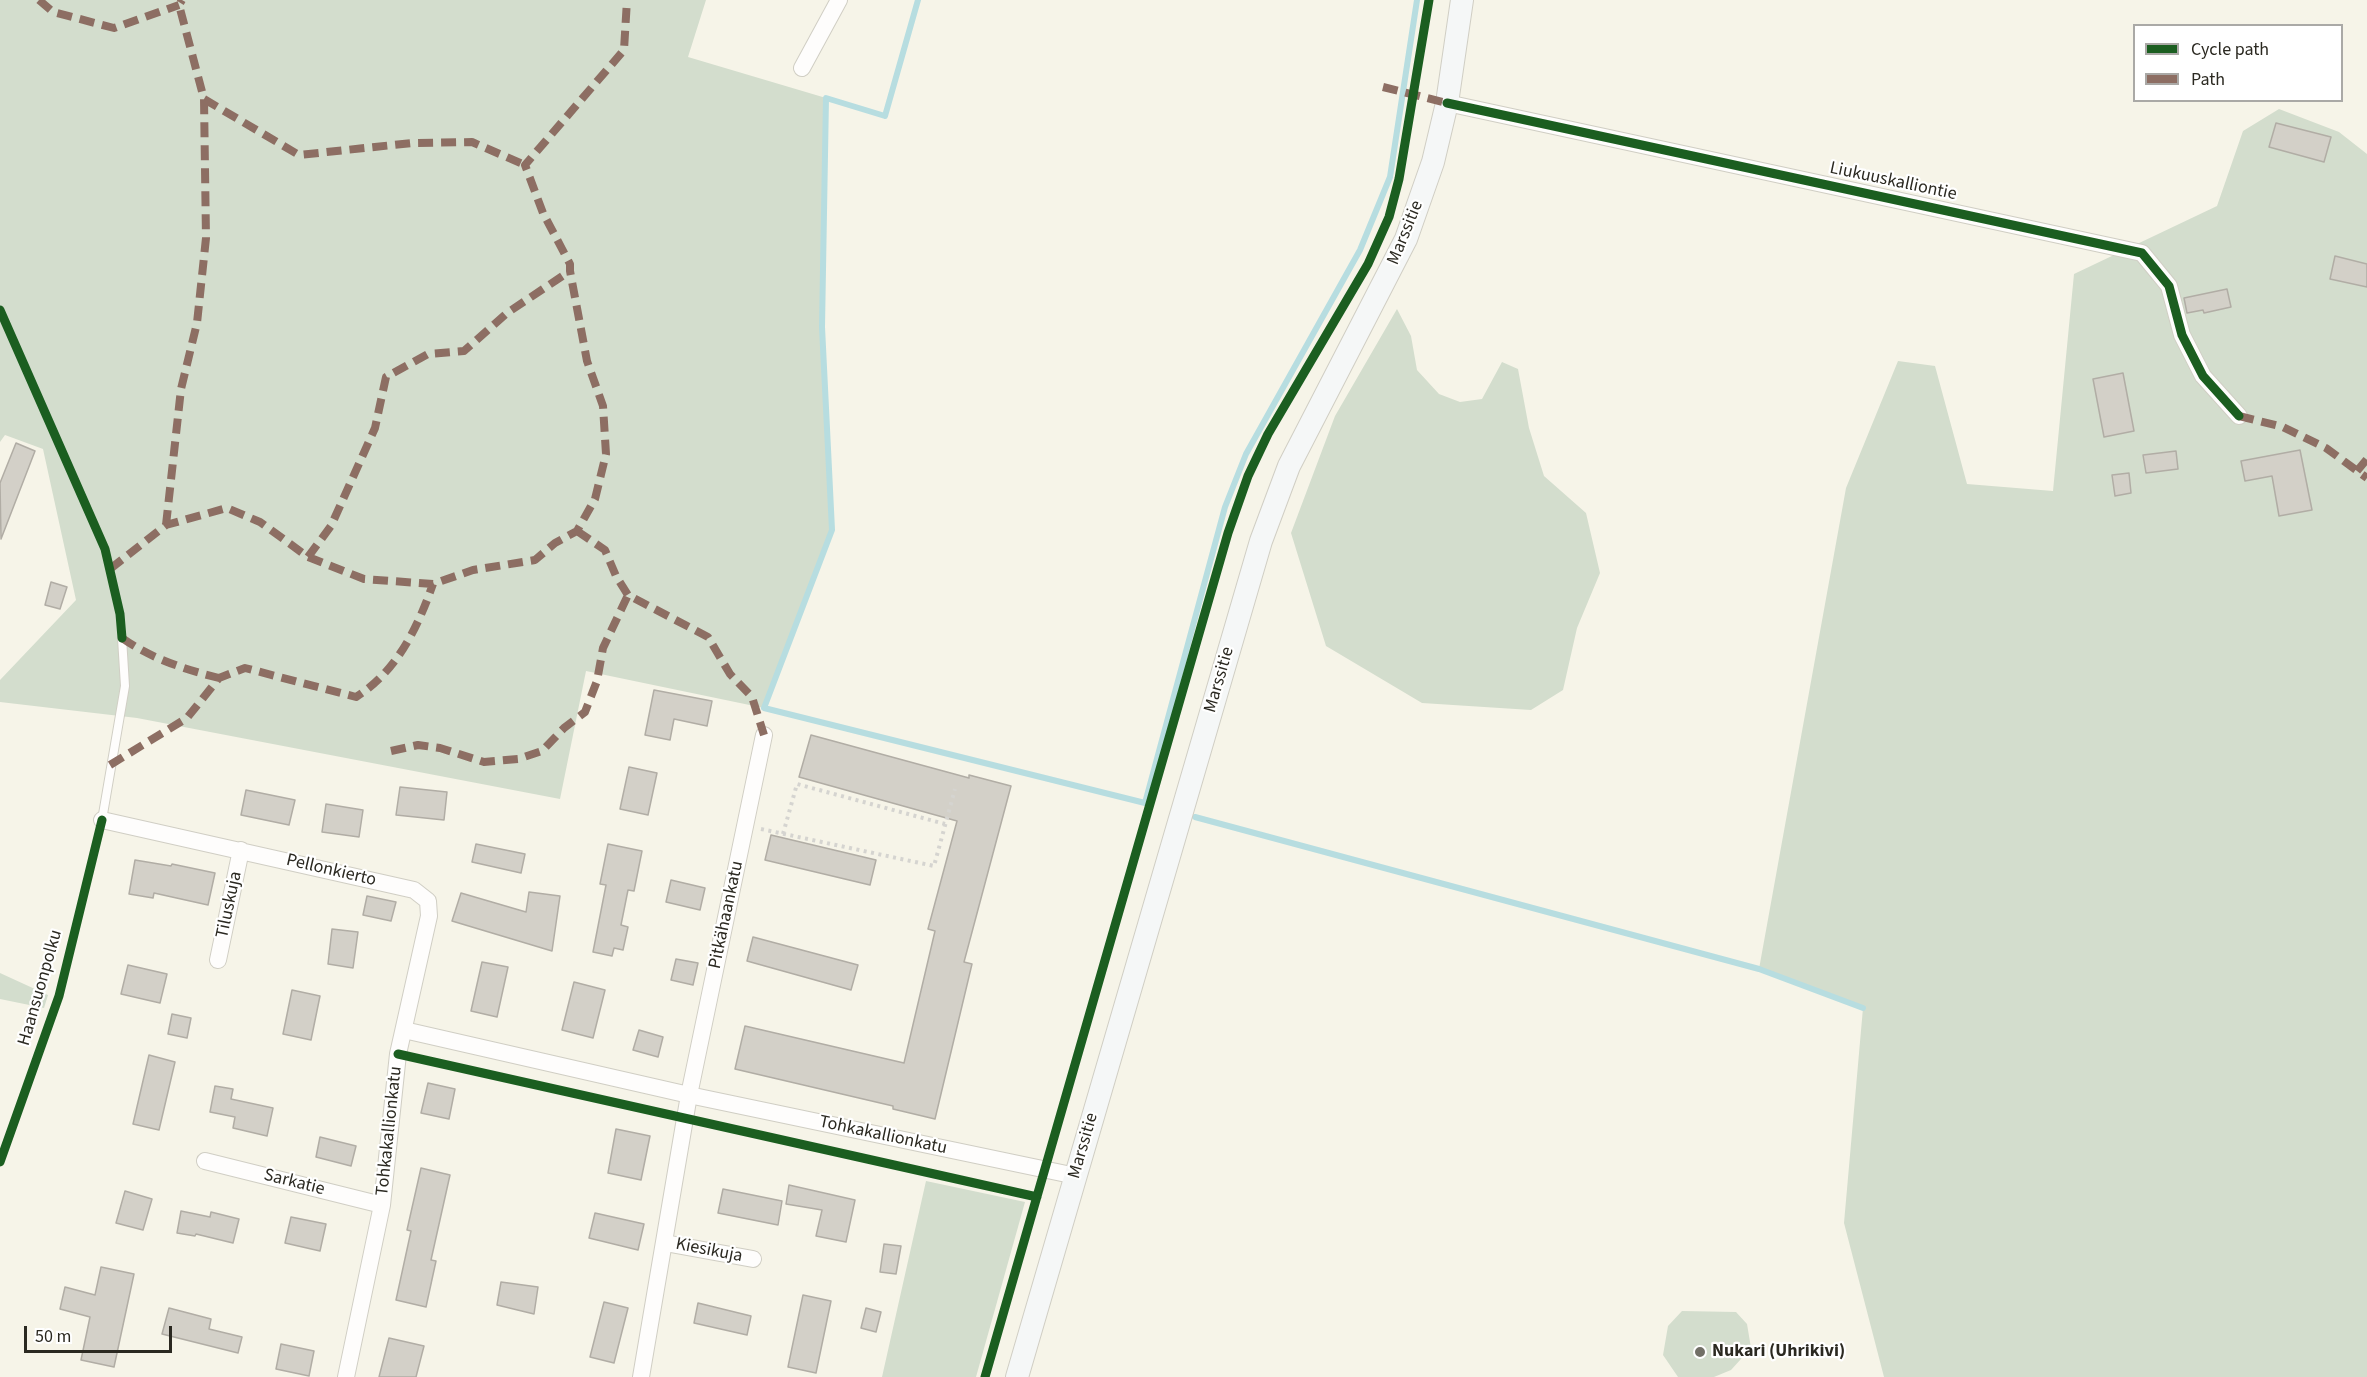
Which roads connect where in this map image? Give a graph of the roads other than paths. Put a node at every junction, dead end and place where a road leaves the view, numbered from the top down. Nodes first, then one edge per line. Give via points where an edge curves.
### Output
1 (839, 0) edge
2 (1462, 0) edge
3 (802, 68) dead end
4 (1447, 103) junction
5 (2239, 416) dead end
6 (122, 638) dead end
7 (764, 735) dead end
8 (102, 820) joint
9 (241, 850) junction
10 (218, 960) dead end
11 (404, 1030) junction
12 (689, 1095) junction
13 (205, 1161) dead end
14 (1076, 1176) junction
15 (382, 1205) junction
16 (665, 1243) junction
17 (753, 1260) dead end
18 (346, 1377) edge
19 (641, 1377) edge
20 (1017, 1377) edge

1 - 3 street
2 - 4 main road, Marssitie
4 - 5 street, Liukuuskalliontie via 2142,253 2169,286 2182,335 2203,376
4 - 14 main road, Marssitie via 1433,162 1406,239 1289,466 1261,541
6 - 8 lane via 124,686
7 - 12 street, Pitkähaankatu
8 - 9 street, Pellonkierto
9 - 10 street, Tiluskuja
9 - 11 street, Pellonkierto via 414,890 428,901 429,916
11 - 12 street, Tohkakallionkatu
11 - 15 street, Tohkakallionkatu via 395,1077
12 - 14 street, Tohkakallionkatu
12 - 16 street
13 - 15 street, Sarkatie
14 - 20 main road, Marssitie
15 - 18 street, Tohkakallionkatu
16 - 17 street, Kiesikuja
16 - 19 street

